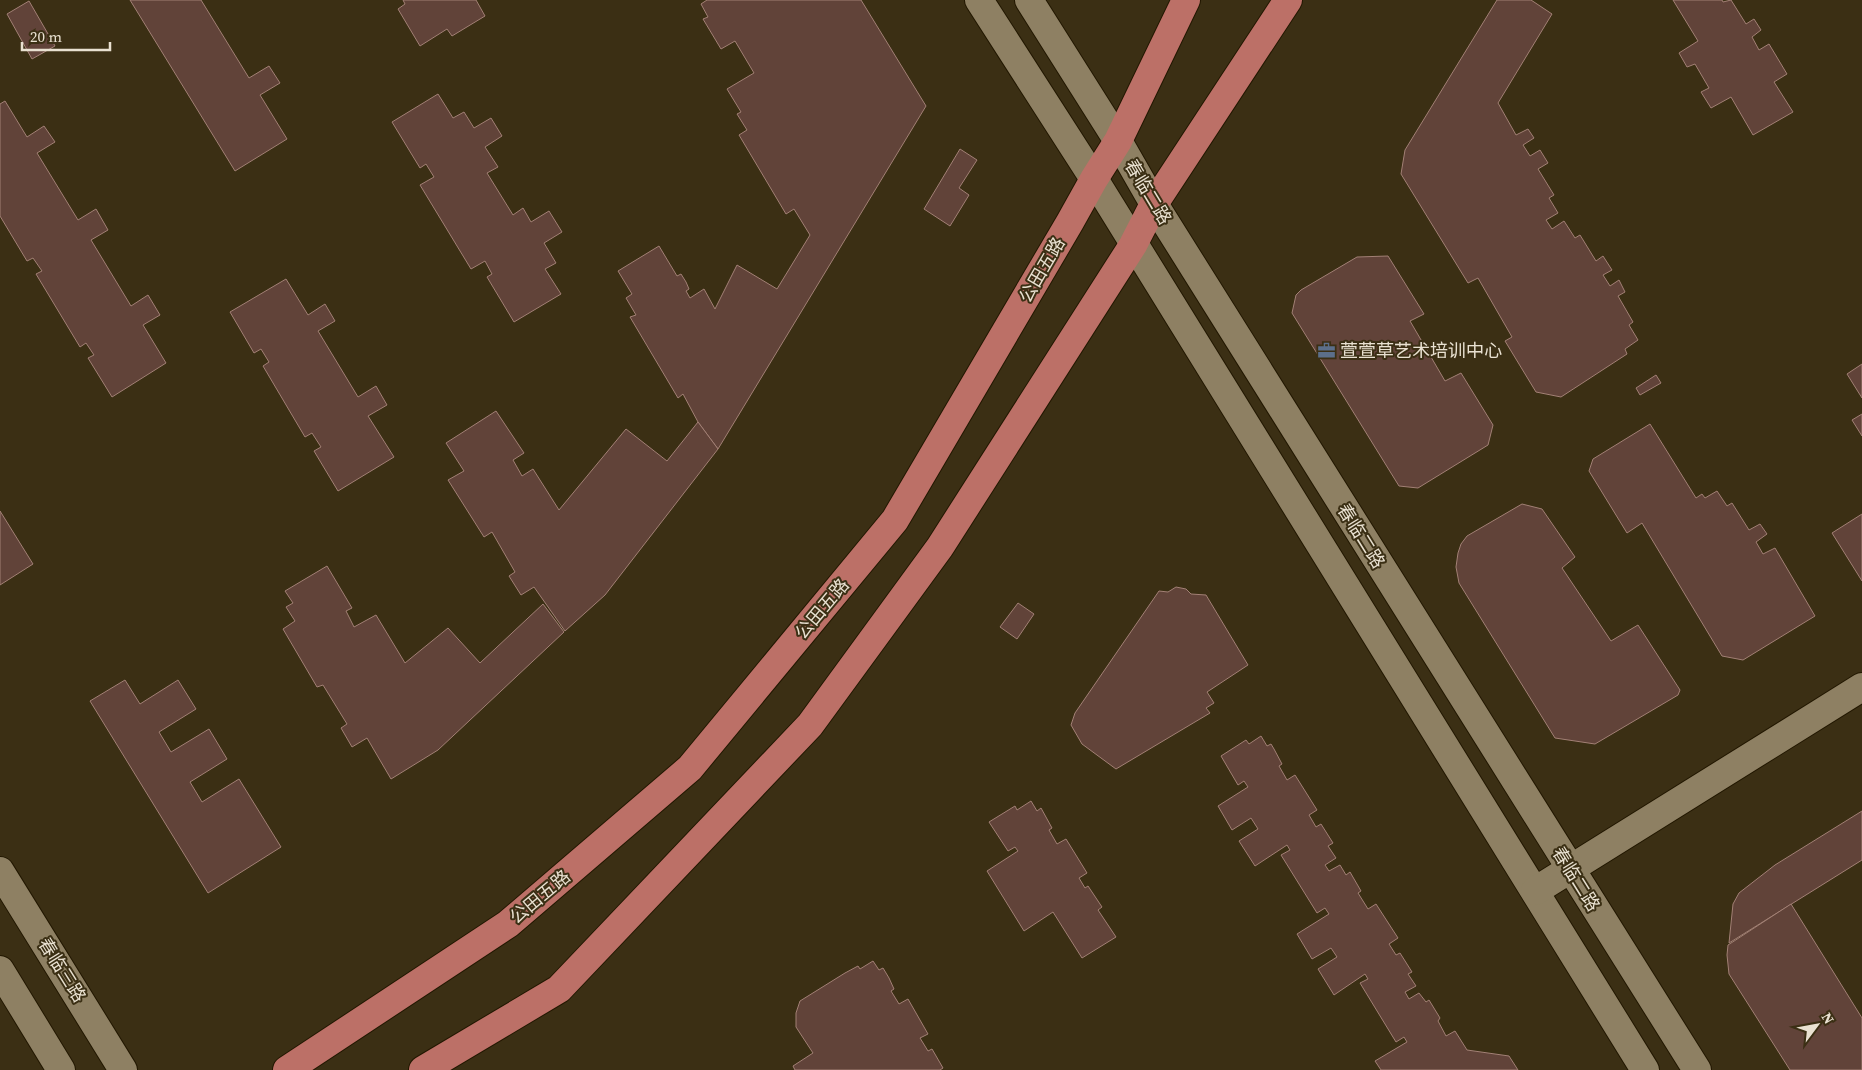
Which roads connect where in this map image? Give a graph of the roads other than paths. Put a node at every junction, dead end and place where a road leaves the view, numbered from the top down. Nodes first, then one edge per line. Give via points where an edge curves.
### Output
1 (979, 0) edge
2 (1029, 0) edge
3 (1186, 0) edge
4 (1288, 0) edge
5 (1118, 141) junction
6 (1094, 179) junction
7 (1154, 204) junction
8 (1133, 245) junction
9 (1862, 687) edge
10 (1569, 869) junction
11 (0, 871) edge
12 (1535, 891) junction
13 (0, 970) edge
14 (60, 1070) edge
15 (123, 1070) edge
16 (288, 1070) edge
17 (423, 1070) edge
18 (1645, 1070) edge
19 (1697, 1070) edge

1 - 6 street
2 - 5 street, 春临二路
3 - 5 main road, 公田五路
4 - 7 main road
5 - 6 main road, 公田五路
5 - 7 street, 春临二路
6 - 8 street
6 - 16 main road, 公田五路 via 895,520 690,768 508,924
7 - 8 main road
7 - 10 street, 春临二路
8 - 12 street
8 - 17 main road via 940,547 810,725 559,989
9 - 10 street
10 - 12 street
10 - 19 street, 春临二路
11 - 15 street, 春临三路
12 - 18 street
13 - 14 street

